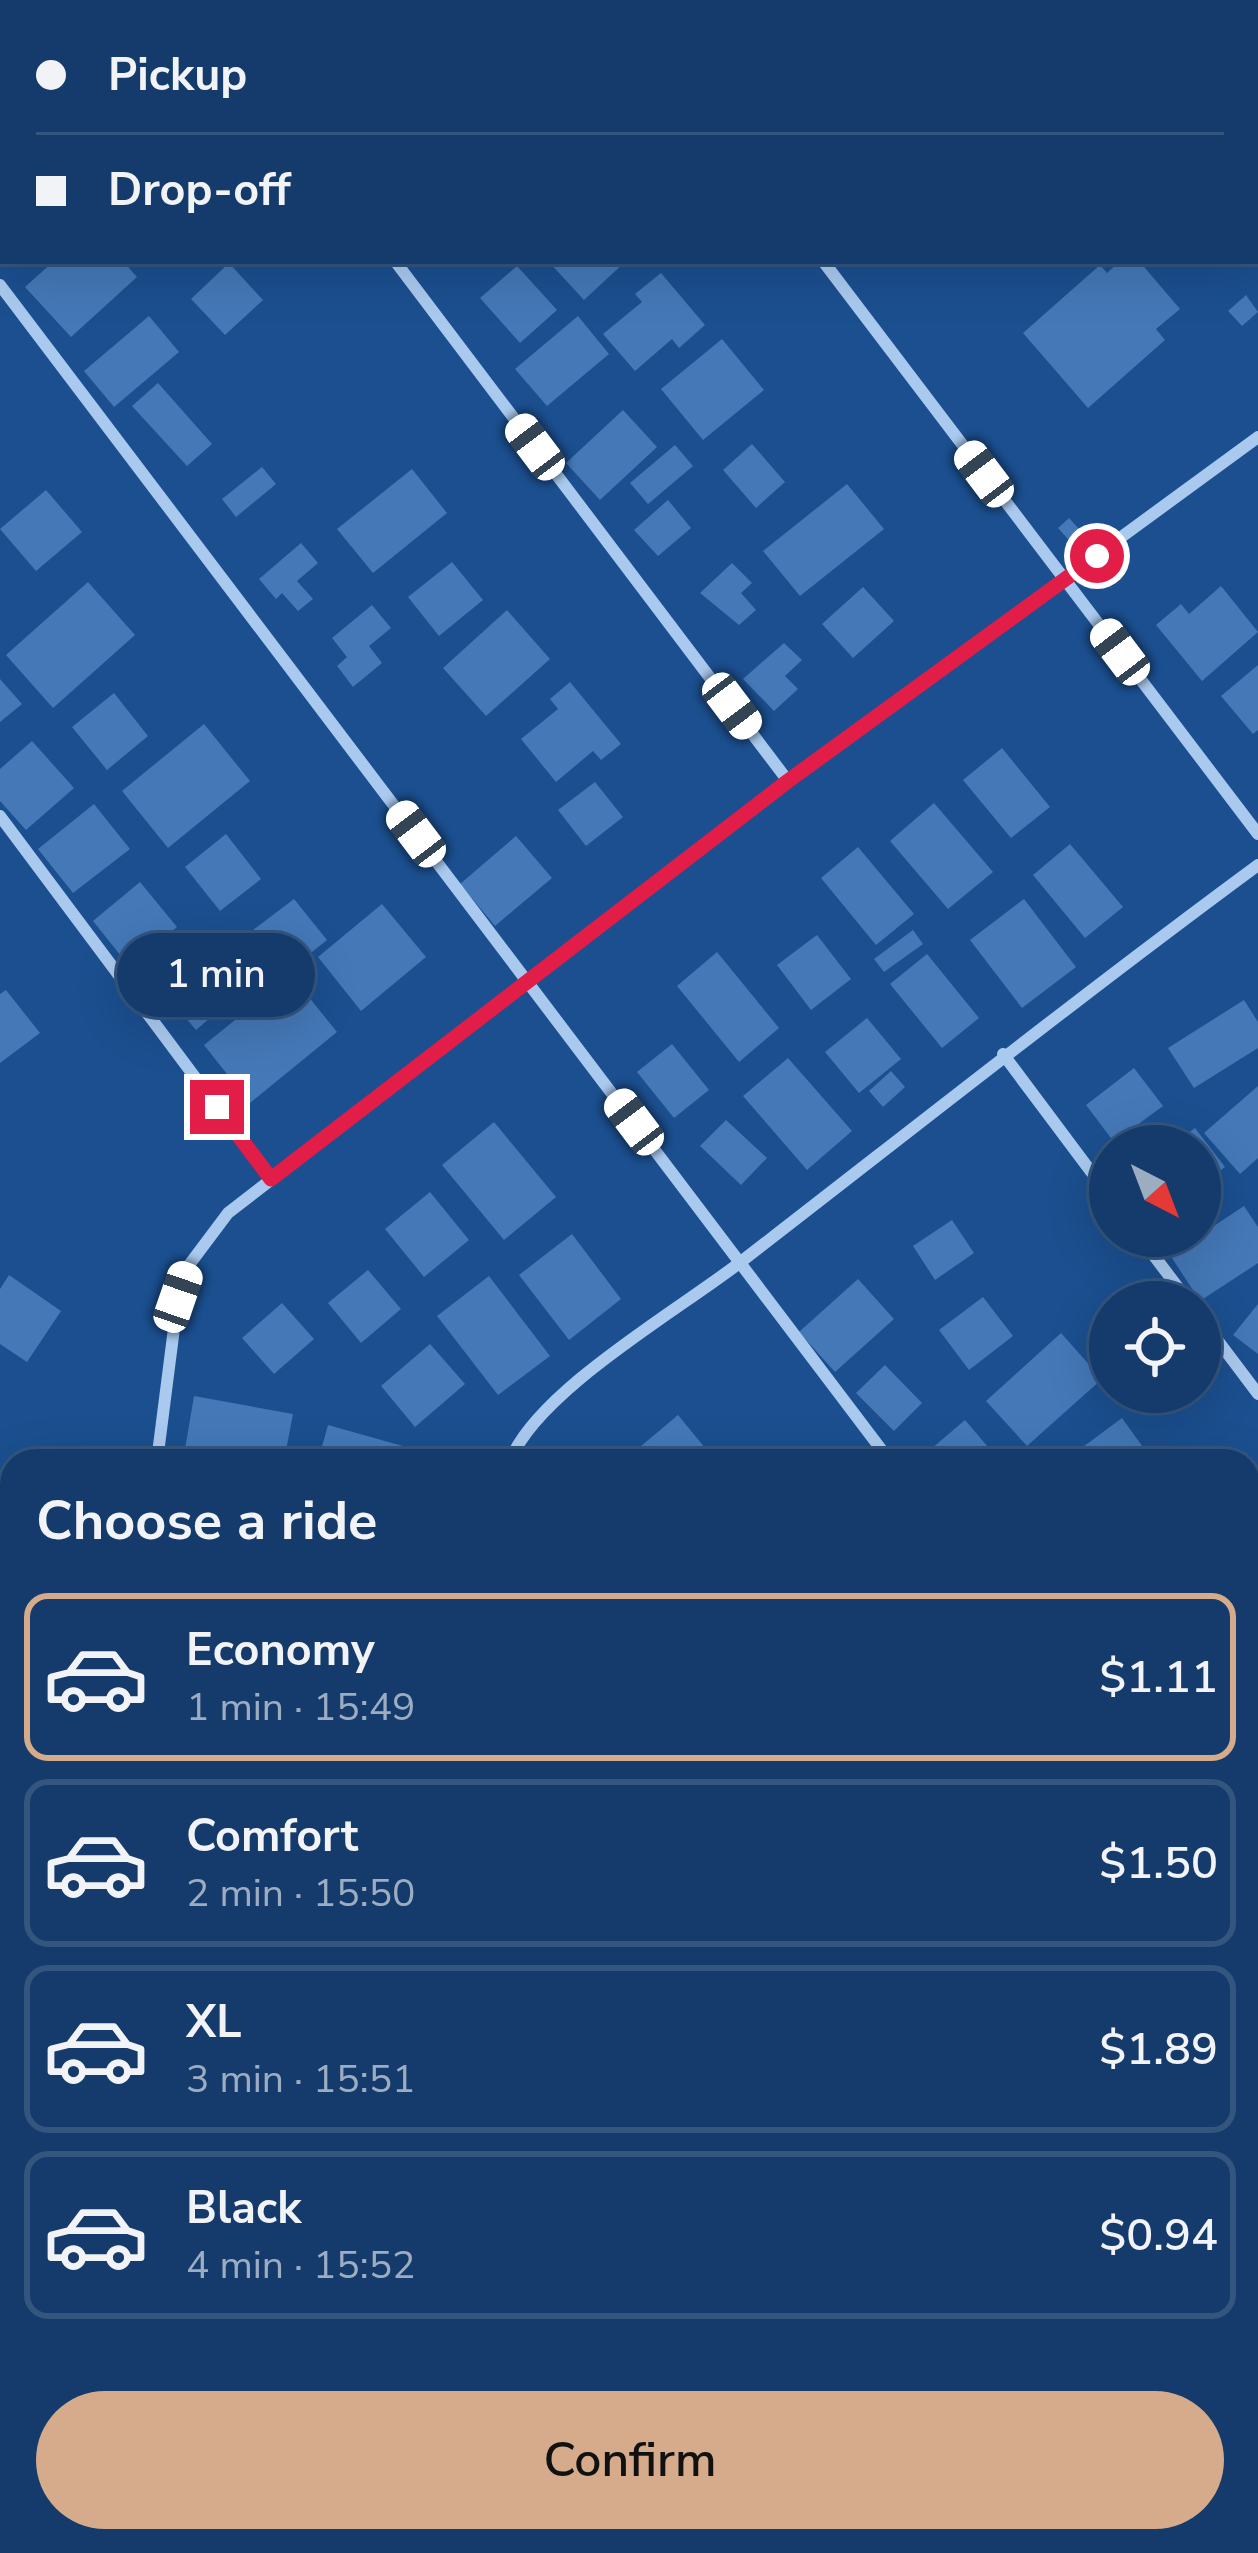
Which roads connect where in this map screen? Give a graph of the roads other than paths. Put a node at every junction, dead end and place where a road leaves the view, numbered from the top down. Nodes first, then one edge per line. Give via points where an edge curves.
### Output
1 (397, 264) edge
2 (826, 264) edge
3 (0, 285) edge
4 (1258, 437) edge
5 (1065, 580) junction
6 (788, 781) junction
7 (0, 816) edge
8 (1258, 834) edge
9 (1258, 866) edge
10 (526, 981) junction
11 (1003, 1054) junction
12 (1089, 1169) edge
13 (271, 1179) junction
14 (1155, 1257) edge
15 (740, 1263) junction
16 (1173, 1281) edge
17 (1221, 1345) edge
18 (1258, 1394) edge
19 (159, 1449) edge
20 (515, 1449) edge
21 (881, 1449) edge

1 - 6 street
2 - 5 street
3 - 10 street
4 - 5 street
5 - 6 street
5 - 8 street
6 - 10 street
7 - 13 street
9 - 11 street
10 - 13 street
10 - 15 street
11 - 12 street
11 - 15 street
13 - 19 street via 228,1214 189,1265
14 - 16 street
15 - 20 street via 552,1403
15 - 21 street
17 - 18 street

